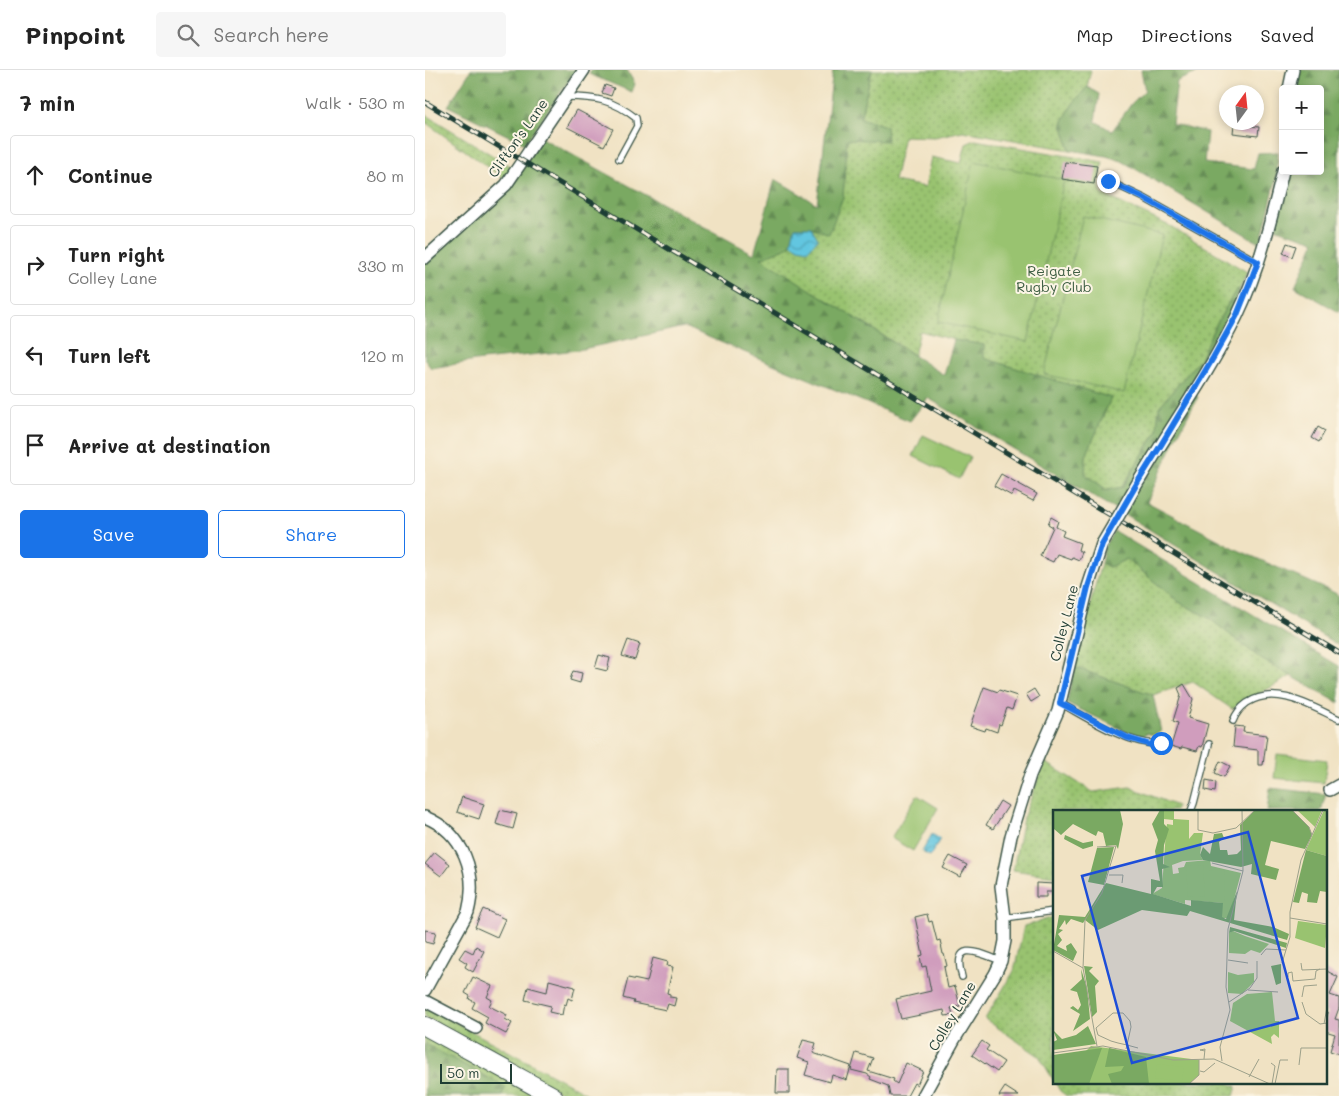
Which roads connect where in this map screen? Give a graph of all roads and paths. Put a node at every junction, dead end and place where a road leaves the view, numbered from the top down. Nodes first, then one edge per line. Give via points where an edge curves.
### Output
1 (583, 70) edge
2 (1293, 70) edge
3 (1290, 85) edge
4 (565, 97) junction
5 (619, 159) dead end
6 (1282, 175) edge
7 (1108, 181) dead end
8 (425, 258) edge
9 (1258, 262) junction
10 (1060, 703) junction
11 (1339, 718) edge
12 (1233, 721) dead end
13 (1161, 743) dead end
14 (1209, 744) dead end
15 (1191, 810) edge
16 (425, 817) edge
17 (1053, 911) edge
18 (1005, 918) junction
19 (1001, 961) junction
20 (962, 977) dead end
21 (425, 990) edge
22 (425, 1001) edge
23 (425, 1026) edge
24 (476, 1028) dead end
25 (553, 1096) edge
26 (923, 1096) edge

1 - 4 street, Clifton's Lane
2 - 3 street
4 - 5 lane via 591,97 621,107 636,118 637,126
4 - 8 street, Clifton's Lane via 506,185
6 - 9 street, Colley Lane
7 - 9 lane
9 - 10 street, Colley Lane, bridge via 1237,315 1218,350 1102,544 1088,587
10 - 13 lane via 1128,738 1151,745
10 - 18 street, Colley Lane via 1030,775 1011,836 1001,886
11 - 12 lane via 1302,702 1268,696 1253,699 1241,708
14 - 15 lane
16 - 21 street via 445,828 462,849 472,882 467,912
17 - 18 lane
18 - 19 street, Colley Lane
19 - 20 lane via 979,952 963,953 958,964
19 - 26 street, Colley Lane
22 - 24 street
23 - 25 main road

